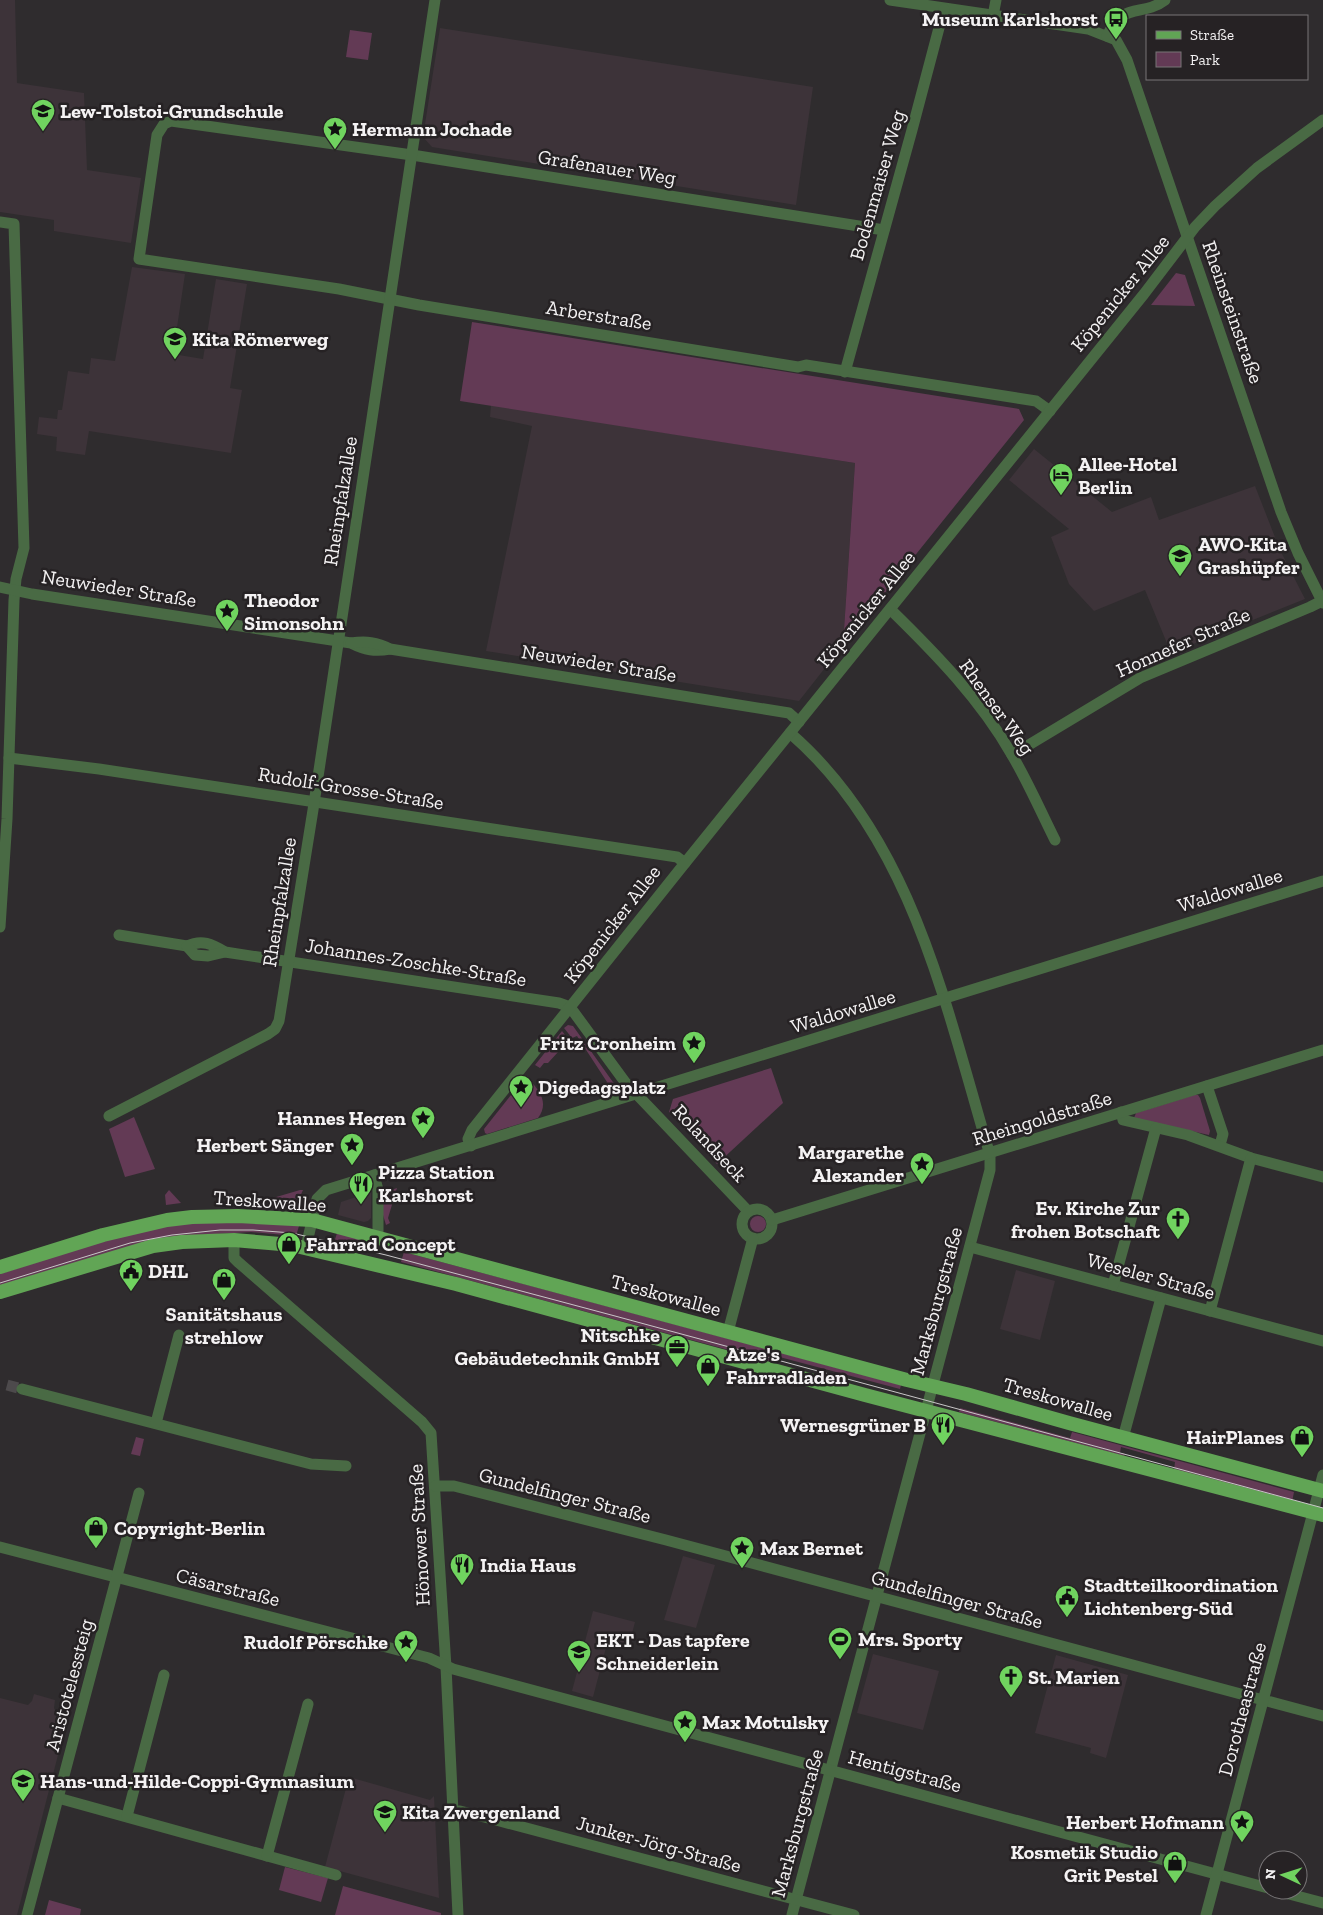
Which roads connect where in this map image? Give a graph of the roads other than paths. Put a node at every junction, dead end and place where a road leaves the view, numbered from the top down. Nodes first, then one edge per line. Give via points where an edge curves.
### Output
1 (435, 0) edge
2 (890, 0) edge
3 (996, 0) edge
4 (1165, 0) edge
5 (944, 9) junction
6 (993, 16) junction
7 (1107, 36) junction
8 (1323, 120) edge
9 (412, 155) junction
10 (0, 222) edge
11 (884, 230) junction
12 (1188, 238) junction
13 (139, 259) joint
14 (390, 298) junction
15 (845, 372) junction
16 (1050, 411) junction
17 (0, 588) edge
18 (15, 590) junction
19 (1322, 602) edge
20 (890, 609) junction
21 (338, 641) junction
22 (799, 722) junction
23 (790, 733) junction
24 (1012, 754) junction
25 (9, 758) junction
26 (314, 801) junction
27 (1055, 840) dead end
28 (685, 863) junction
29 (1323, 881) edge
30 (0, 927) edge
31 (119, 935) dead end
32 (289, 962) junction
33 (944, 999) junction
34 (570, 1007) junction
35 (1323, 1050) edge
36 (1207, 1086) junction
37 (638, 1094) junction
38 (1121, 1112) junction
39 (109, 1116) dead end
40 (1156, 1128) junction
41 (1220, 1145) junction
42 (471, 1146) junction
43 (990, 1154) junction
44 (1251, 1158) junction
45 (374, 1175) junction
46 (1323, 1177) edge
47 (748, 1211) junction
48 (312, 1220) junction
49 (772, 1220) junction
50 (378, 1237) junction
51 (753, 1238) junction
52 (234, 1240) junction
53 (306, 1247) junction
54 (970, 1247) junction
55 (0, 1267) edge
56 (1113, 1285) junction
57 (0, 1292) edge
58 (1161, 1298) junction
59 (1210, 1311) junction
60 (728, 1332) junction
61 (179, 1335) dead end
62 (1323, 1341) edge
63 (932, 1386) junction
64 (22, 1389) tunnel mouth
65 (926, 1410) junction
66 (156, 1422) junction
67 (1123, 1438) junction
68 (346, 1466) dead end
69 (1323, 1475) edge
70 (435, 1486) junction
71 (1321, 1491) edge
72 (139, 1493) dead end
73 (1318, 1514) edge
74 (0, 1547) edge
75 (117, 1578) junction
76 (876, 1597) junction
77 (446, 1667) junction
78 (164, 1675) dead end
79 (1264, 1700) junction
80 (308, 1704) dead end
81 (1323, 1716) edge
82 (830, 1771) junction
83 (58, 1798) junction
84 (453, 1812) junction
85 (127, 1816) junction
86 (266, 1856) junction
87 (336, 1875) dead end
88 (1217, 1875) junction
89 (1258, 1885) edge
90 (796, 1899) junction
91 (1308, 1899) edge
92 (1323, 1903) edge
93 (458, 1911) edge
94 (26, 1915) edge
95 (468, 1915) edge
96 (792, 1915) edge
97 (854, 1915) edge
98 (1206, 1915) edge

1 - 9 street, Rheinpfalzallee
2 - 5 street
3 - 6 street
4 - 7 street via 1158,6 1121,16 1113,23
5 - 6 street
5 - 11 street, Bodenmaiser Weg
6 - 7 street via 1088,29
7 - 12 street, Rheinsteinstraße via 1116,40 1127,60
8 - 12 street, Köpenicker Allee via 1257,168 1202,220
9 - 11 street, Grafenauer Weg
9 - 13 street, Grafenauer Weg via 171,120 157,135
9 - 14 street, Rheinpfalzallee
10 - 18 street via 14,224 24,548
11 - 15 street, Bodenmaiser Weg
12 - 16 street, Köpenicker Allee
12 - 19 street, Rheinsteinstraße via 1281,512
13 - 14 street, Arberstraße
14 - 15 street, Arberstraße
14 - 21 street, Rheinpfalzallee
15 - 16 street, Arberstraße via 1036,401
16 - 20 street, Köpenicker Allee
17 - 18 street, Neuwieder Straße
18 - 21 street, Neuwieder Straße
18 - 25 street
19 - 24 street, Honnefer Straße via 1140,678
20 - 22 street, Köpenicker Allee
20 - 24 street, Rhenser Weg via 932,650 986,716
21 - 22 street, Neuwieder Straße via 378,643 390,649 789,713
21 - 26 street, Rheinpfalzallee
22 - 23 street, Köpenicker Allee
23 - 28 street, Köpenicker Allee
23 - 33 street, Marksburgstraße via 847,794 886,854 917,919
24 - 27 street, Rhenser Weg
25 - 26 street, Rudolf-Grosse-Straße via 98,768
25 - 30 street
26 - 28 street, Rudolf-Grosse-Straße via 677,857
26 - 32 street, Rheinpfalzallee
28 - 34 street, Köpenicker Allee
29 - 33 street, Waldowallee
31 - 32 street, Johannes-Zoschke-Straße via 188,946 195,955 225,952
32 - 34 street, Johannes-Zoschke-Straße
32 - 39 street, Rheinpfalzallee via 275,1029
33 - 37 street, Waldowallee
33 - 43 street, Marksburgstraße
34 - 37 street, Rolandseck via 625,1082
34 - 42 street, Köpenicker Allee via 470,1132
35 - 36 street, Rheingoldstraße
36 - 38 street, Rheingoldstraße
36 - 41 street via 1223,1134
37 - 42 street, Waldowallee
37 - 47 street, Rolandseck
38 - 40 street via 1123,1120
38 - 43 street, Rheingoldstraße
40 - 41 street
40 - 56 street
41 - 44 street
42 - 45 street, Waldowallee
43 - 49 street, Rheingoldstraße
43 - 54 street, Marksburgstraße via 990,1170
44 - 46 street
44 - 59 street
45 - 48 street, Waldowallee via 326,1190 317,1199
45 - 50 street via 378,1190
47 - 49 street, Rolandseck via 762,1209
47 - 51 street, Rolandseck via 742,1218 742,1228 747,1236
48 - 50 main road, Treskowallee
48 - 53 street, Waldowallee
48 - 55 main road, Treskowallee via 230,1216 167,1220 103,1235
49 - 51 street via 768,1234 760,1239
50 - 60 main road, Treskowallee
51 - 60 street
52 - 53 main road, Treskowallee
52 - 57 main road, Treskowallee via 153,1246
52 - 70 street, Hönower Straße via 234,1258 238,1262 429,1430
53 - 65 main road, Treskowallee
54 - 56 street, Weseler Straße
54 - 63 street, Marksburgstraße
56 - 58 street, Weseler Straße
58 - 59 street, Weseler Straße
58 - 67 street
59 - 62 street, Weseler Straße
60 - 63 main road, Treskowallee
61 - 66 street
63 - 65 street, Marksburgstraße
63 - 67 main road, Treskowallee
64 - 66 street
65 - 73 main road, Treskowallee
65 - 76 street, Marksburgstraße
66 - 68 street via 311,1464
67 - 71 main road, Treskowallee
69 - 71 street
70 - 76 street, Gundelfinger Straße via 466,1489
70 - 77 street, Hönower Straße
71 - 73 street
72 - 75 street, Aristotelessteig
73 - 79 street, Dorotheastraße
74 - 75 street, Cäsarstraße
75 - 77 street, Cäsarstraße via 429,1658
75 - 83 street, Aristotelessteig
76 - 79 street, Gundelfinger Straße
76 - 82 street, Marksburgstraße
77 - 82 street, Hentigstraße
77 - 84 street, Hönower Straße
78 - 85 street
79 - 81 street, Gundelfinger Straße
79 - 88 street, Dorotheastraße
80 - 86 street
82 - 88 street, Hentigstraße
82 - 90 street, Marksburgstraße
83 - 85 street
83 - 94 street, Aristotelessteig
84 - 90 street, Junker-Jörg-Straße via 460,1811
84 - 93 street, Hönower Straße
85 - 86 street
86 - 87 street
88 - 89 street, Hentigstraße
88 - 98 street, Dorotheastraße
90 - 96 street, Marksburgstraße
90 - 97 street, Junker-Jörg-Straße
91 - 92 street
93 - 95 street via 462,1908

